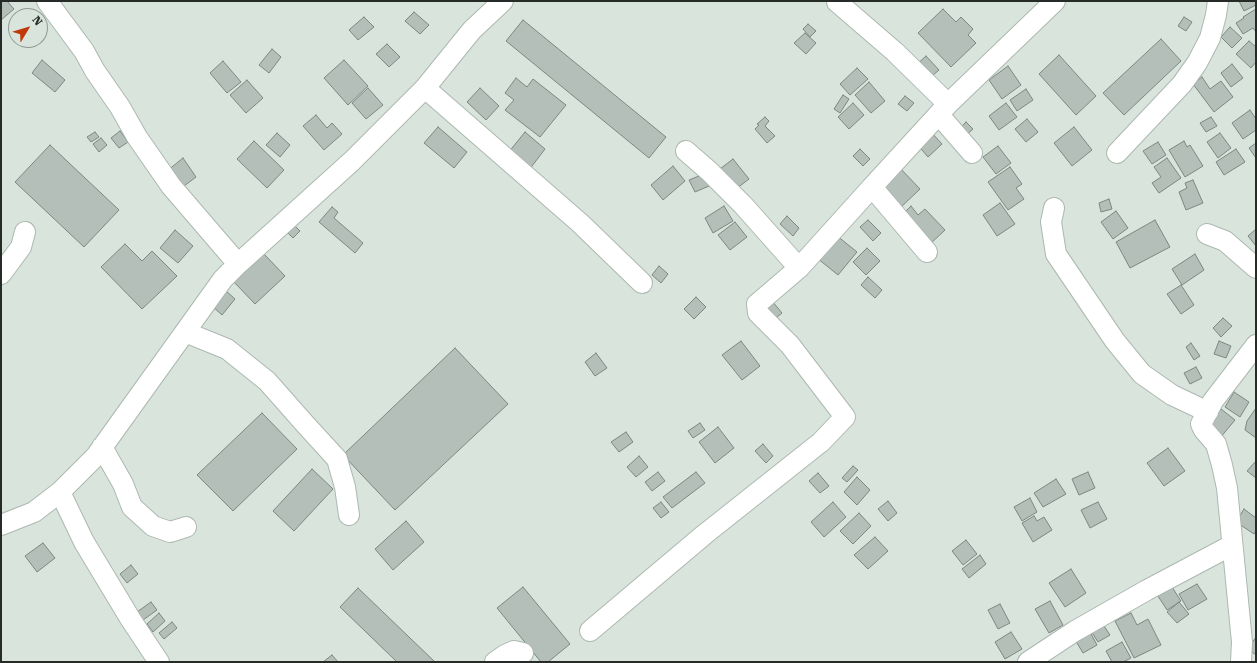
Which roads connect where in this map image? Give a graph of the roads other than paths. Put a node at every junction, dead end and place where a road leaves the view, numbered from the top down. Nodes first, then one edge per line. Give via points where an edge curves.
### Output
1 (47, 1) edge
2 (503, 1) edge
3 (1054, 1) edge
4 (1218, 1) edge
5 (837, 2) dead end
6 (425, 88) junction
7 (944, 109) junction
8 (686, 151) dead end
9 (1117, 152) dead end
10 (972, 153) dead end
11 (872, 187) junction
12 (1054, 208) dead end
13 (25, 232) dead end
14 (1207, 234) dead end
15 (927, 252) dead end
16 (238, 264) junction
17 (799, 268) junction
18 (1256, 268) edge
19 (1, 274) edge
20 (642, 283) dead end
21 (185, 332) junction
22 (1253, 356) edge
23 (1208, 412) junction
24 (102, 447) junction
25 (60, 492) junction
26 (349, 515) dead end
27 (1, 525) edge
28 (186, 527) dead end
29 (1232, 545) junction
30 (590, 631) dead end
31 (524, 653) dead end
32 (159, 662) edge
33 (495, 662) edge
34 (1028, 662) edge
35 (1241, 662) edge

1 - 16 street via 84,51 137,137 171,186
2 - 6 street via 472,30
3 - 7 street
4 - 9 street via 1210,38 1197,64 1182,84
5 - 7 street via 895,52
6 - 16 street via 352,162
6 - 20 street via 580,223
7 - 10 street
7 - 11 street
8 - 17 street via 743,205
11 - 15 street
11 - 17 street
12 - 23 street via 1051,222 1056,254 1115,341 1142,374 1172,395
13 - 19 street via 21,247
14 - 18 street via 1225,242
16 - 21 street
17 - 30 street via 757,304 758,313 790,345 845,417 821,442 705,534
21 - 24 street
21 - 26 street via 227,349 267,381 337,459
22 - 23 street via 1213,401
23 - 29 street via 1201,424 1216,444 1222,465 1227,488
24 - 25 street
24 - 28 street via 123,484 132,507 153,526 170,532
25 - 27 street via 34,512
25 - 32 street via 84,542
29 - 34 street via 1081,627
29 - 35 street via 1242,642
31 - 33 street via 514,650

